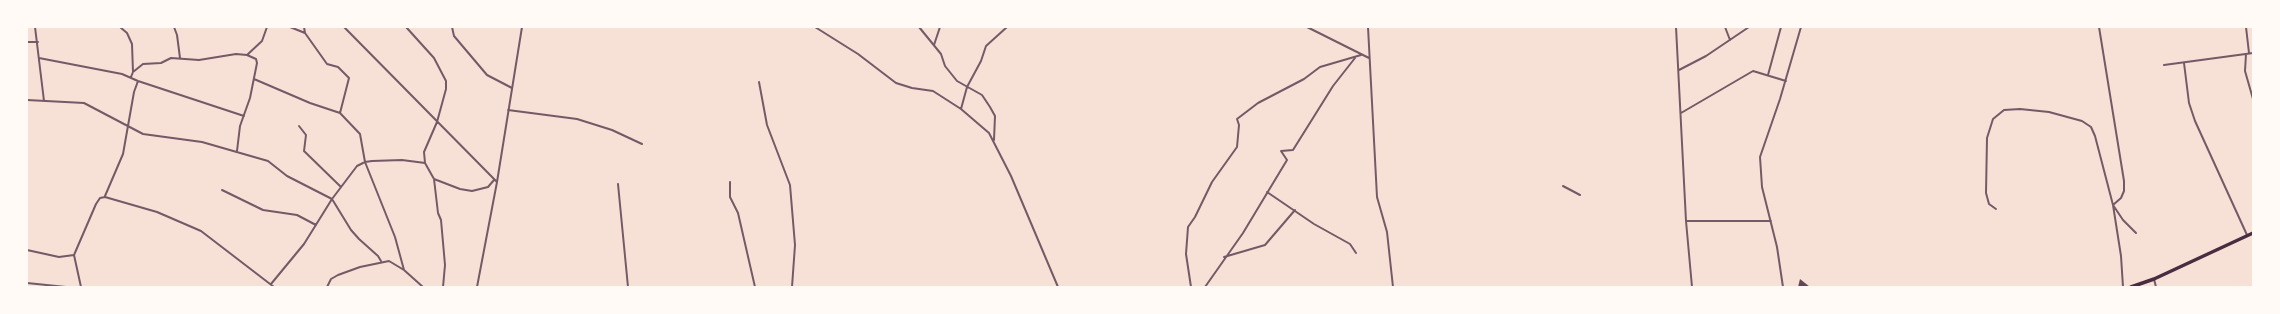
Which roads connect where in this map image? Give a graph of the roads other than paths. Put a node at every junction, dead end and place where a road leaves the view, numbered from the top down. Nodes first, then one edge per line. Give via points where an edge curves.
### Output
1 (35, 27) edge
2 (120, 27) edge
3 (174, 27) edge
4 (267, 27) edge
5 (290, 27) edge
6 (304, 27) edge
7 (344, 27) edge
8 (406, 27) edge
9 (452, 27) edge
10 (522, 27) edge
11 (815, 27) edge
12 (919, 27) edge
13 (940, 27) edge
14 (1007, 27) edge
15 (1308, 27) edge
16 (1368, 27) edge
17 (1676, 27) edge
18 (1725, 27) edge
19 (1749, 27) edge
20 (1781, 27) edge
21 (1801, 27) edge
22 (2099, 27) edge
23 (2246, 27) edge
24 (305, 33) junction
25 (1730, 40) junction
26 (27, 42) edge
27 (38, 42) junction
28 (934, 45) junction
29 (2253, 53) edge
30 (2248, 54) junction
31 (247, 55) junction
32 (1362, 55) junction
33 (1356, 57) junction
34 (39, 58) junction
35 (180, 58) junction
36 (1369, 58) junction
37 (2184, 63) junction
38 (2164, 65) dead end
39 (1678, 70) junction
40 (133, 72) junction
41 (1768, 75) junction
42 (131, 76) junction
43 (254, 79) junction
44 (138, 81) junction
45 (1786, 81) junction
46 (759, 82) dead end
47 (967, 87) junction
48 (512, 88) junction
49 (2253, 99) edge
50 (27, 100) edge
51 (44, 102) junction
52 (961, 108) junction
53 (508, 110) junction
54 (340, 113) junction
55 (1681, 113) junction
56 (244, 116) junction
57 (437, 122) junction
58 (299, 126) dead end
59 (128, 128) junction
60 (994, 140) junction
61 (642, 144) dead end
62 (237, 151) junction
63 (365, 162) junction
64 (425, 163) junction
65 (434, 179) junction
66 (495, 181) junction
67 (730, 182) dead end
68 (618, 184) dead end
69 (1562, 186) dead end
70 (341, 187) junction
71 (222, 190) dead end
72 (1267, 192) junction
73 (1580, 195) dead end
74 (105, 197) junction
75 (332, 199) junction
76 (2113, 205) junction
77 (1996, 208) dead end
78 (1295, 210) junction
79 (1686, 221) junction
80 (1771, 221) junction
81 (316, 225) junction
82 (2253, 232) edge
83 (2136, 234) dead end
84 (2247, 235) junction
85 (27, 250) edge
86 (1356, 253) dead end
87 (74, 255) junction
88 (1224, 257) junction
89 (381, 261) junction
90 (404, 270) junction
91 (2154, 279) junction
92 (27, 284) edge
93 (271, 284) junction
94 (66, 287) edge
95 (73, 287) edge
96 (81, 287) edge
97 (112, 287) edge
98 (274, 287) edge
99 (327, 287) edge
100 (423, 287) edge
101 (443, 287) edge
102 (477, 287) edge
103 (628, 287) edge
104 (755, 287) edge
105 (792, 287) edge
106 (1058, 287) edge
107 (1191, 287) edge
108 (1205, 287) edge
109 (1393, 287) edge
110 (1692, 287) edge
111 (1783, 287) edge
112 (2123, 287) edge
113 (2131, 287) edge
114 (2156, 287) edge

1 - 27 street
2 - 40 street via 126,32 132,44
3 - 35 street via 178,35
4 - 31 street via 262,41
5 - 24 street
6 - 24 street
7 - 57 street
8 - 57 street via 434,58 446,81
9 - 48 street via 454,36 487,75
10 - 48 street
11 - 52 street via 858,54 896,83 933,91
12 - 28 street
13 - 28 street
14 - 47 street via 986,46
15 - 32 street
16 - 36 street
17 - 39 street
18 - 25 street
19 - 25 street
20 - 41 street
21 - 45 street
22 - 76 street via 2124,181 2121,198
23 - 30 street
24 - 54 street via 327,64 338,67 349,78
25 - 39 street
26 - 27 street
27 - 34 street
28 - 47 street via 952,76
29 - 30 street
30 - 37 street
30 - 49 street via 2245,71
31 - 35 street via 225,55 199,60
31 - 43 street via 256,59
32 - 33 street
32 - 36 street
33 - 72 street via 1333,86 1293,150 1281,151 1286,160
33 - 107 street via 1320,68 1258,103 1237,119 1237,147 1212,182 1188,227 1186,254
34 - 42 street via 87,65
34 - 51 street
35 - 40 street via 145,64
36 - 109 street via 1377,197 1387,232
37 - 38 street
37 - 84 street via 2189,103 2195,121
39 - 55 street
40 - 42 street
41 - 45 street
41 - 55 street via 1753,71
42 - 44 street
43 - 54 street
43 - 56 street
44 - 56 street
44 - 59 street
45 - 80 street via 1760,157 1762,187
46 - 105 street via 767,125 790,185 795,245
47 - 52 street
47 - 60 street via 982,95 995,116
48 - 53 street
50 - 51 street
51 - 59 street via 84,103
52 - 60 street
53 - 61 street via 577,119 612,130
53 - 66 street
54 - 63 street via 360,134
55 - 79 street
56 - 62 street
57 - 64 street via 424,152
57 - 66 street
58 - 70 street via 306,135 304,151
59 - 62 street via 157,138 194,141
59 - 74 street via 123,154
60 - 106 street
62 - 75 street via 268,161 287,176
63 - 64 street via 402,160
63 - 70 street via 355,168
63 - 90 street via 395,237
64 - 65 street
65 - 66 street via 472,191
65 - 101 street via 444,242
66 - 102 street
67 - 104 street via 730,197 738,213
68 - 103 street
69 - 73 street
70 - 75 street
71 - 81 street via 263,210 297,215
72 - 78 street
72 - 88 street via 1243,232
74 - 87 street via 100,198 96,204
74 - 93 street via 158,212 189,225 212,238
75 - 81 street
75 - 89 street via 351,230
76 - 77 street via 2091,127 2082,121 2049,112 2020,109 2004,110 1993,119 1987,138 1986,193 1989,204
76 - 83 street
76 - 112 street
78 - 86 street via 1333,236 1350,244
78 - 88 street via 1264,245
79 - 80 street
79 - 110 street
80 - 111 street
81 - 93 street
82 - 84 highway
84 - 91 highway
85 - 87 street via 59,257
87 - 96 street
88 - 108 street
89 - 90 street via 389,261
89 - 99 street via 360,266 334,277
90 - 100 street
91 - 113 highway
91 - 114 street
92 - 94 street
93 - 98 street
95 - 96 street
96 - 97 street

